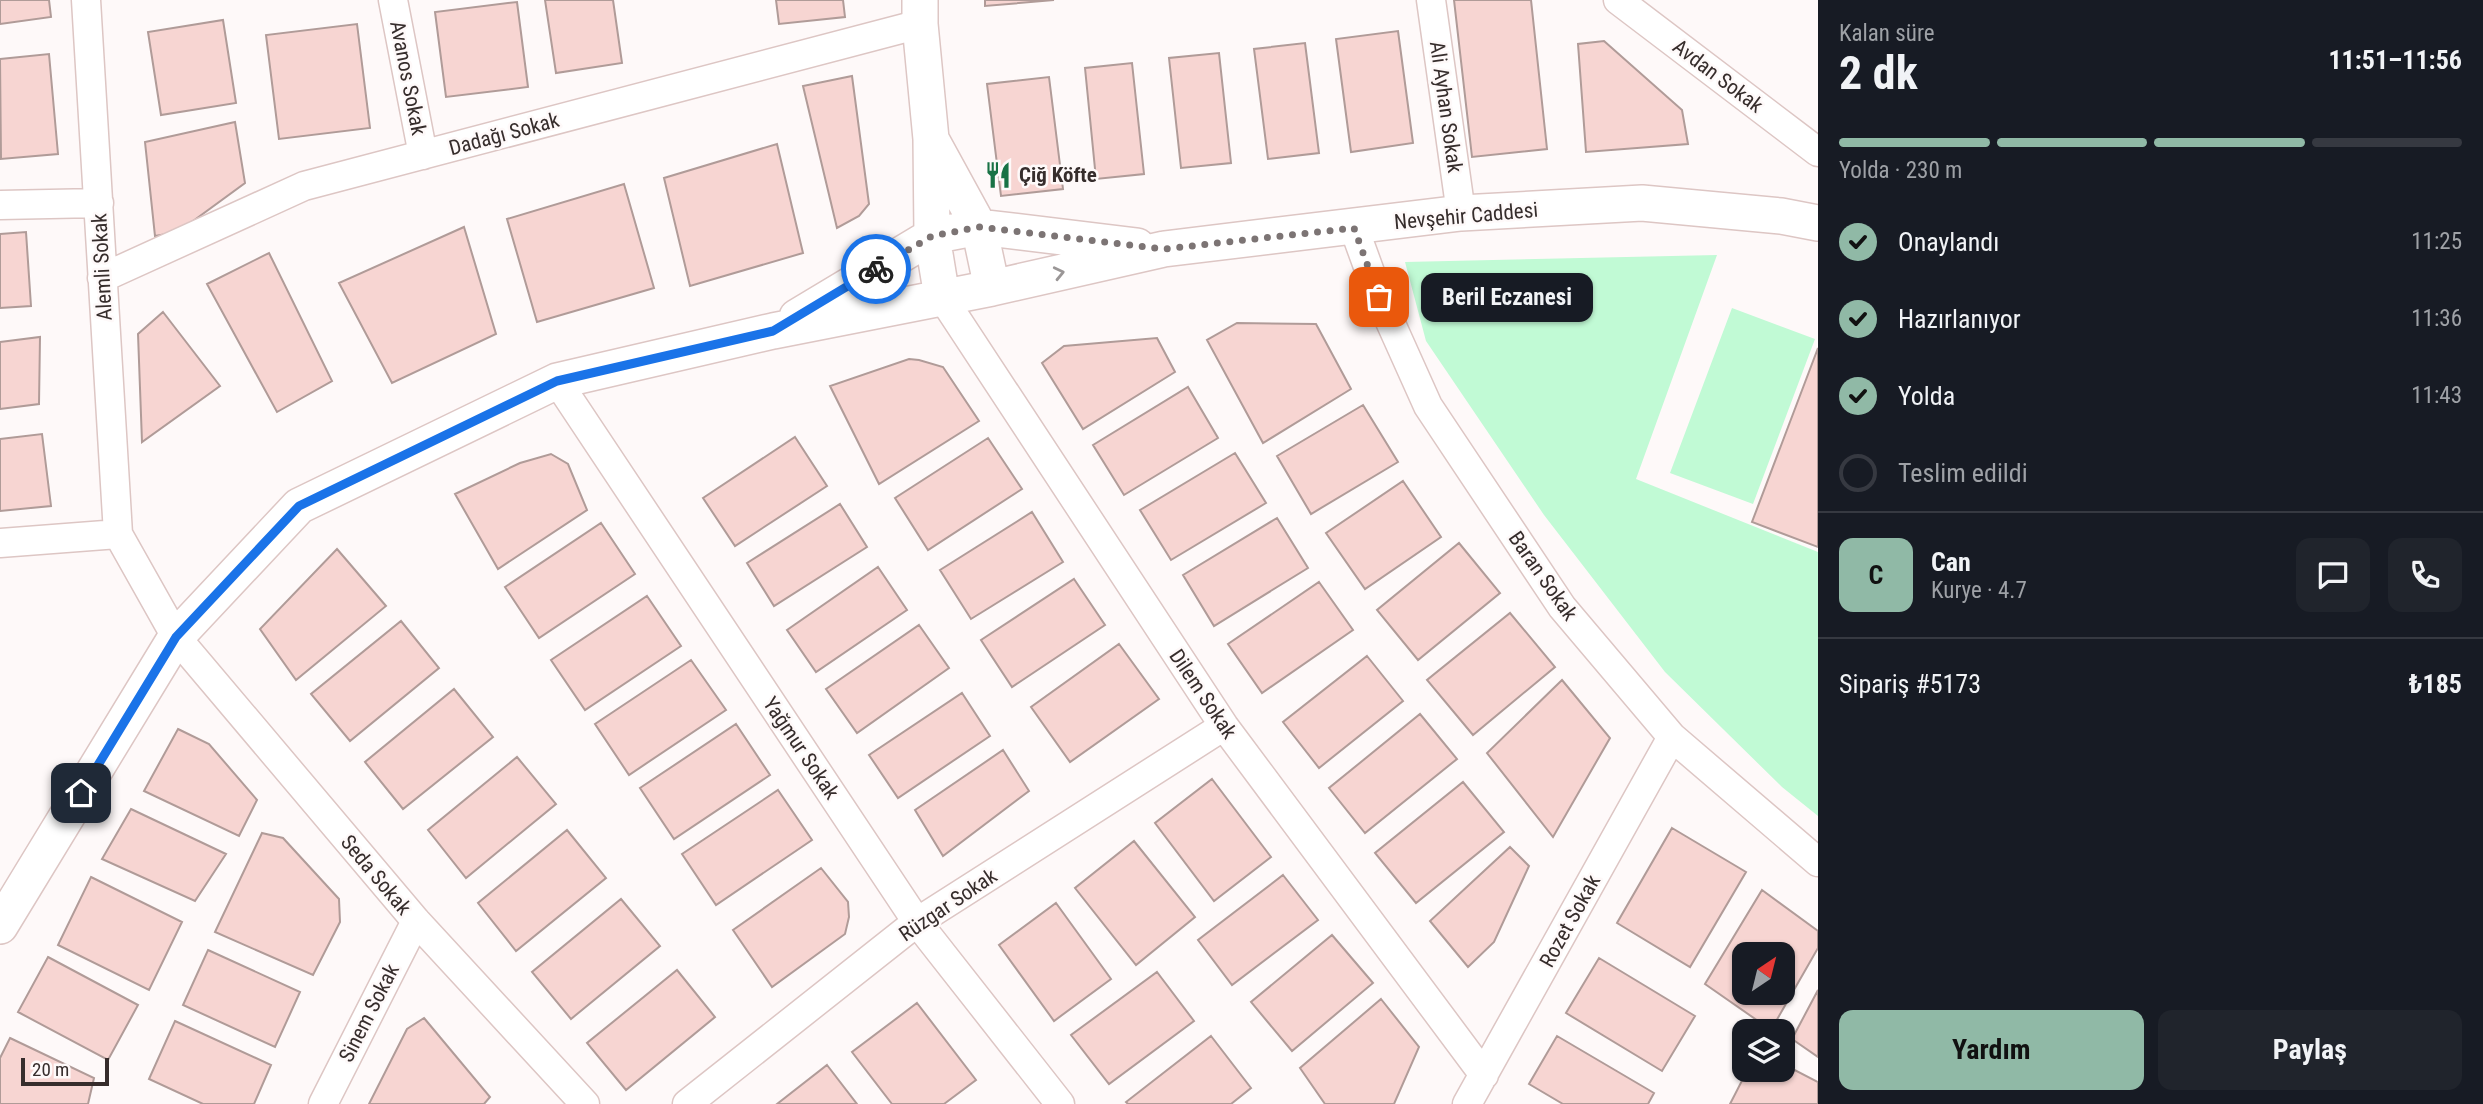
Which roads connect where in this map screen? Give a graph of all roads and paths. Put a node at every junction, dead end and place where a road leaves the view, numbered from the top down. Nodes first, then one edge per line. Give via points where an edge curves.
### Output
1 (86, 0) edge
2 (393, 0) edge
3 (1431, 0) edge
4 (1619, 0) edge
5 (920, 12) edge
6 (931, 139) junction
7 (1818, 152) edge
8 (423, 155) junction
9 (99, 203) junction
10 (0, 205) edge
11 (1461, 213) junction
12 (1818, 222) edge
13 (979, 227) junction
14 (1354, 228) junction
15 (932, 236) junction
16 (1164, 249) junction
17 (102, 278) junction
18 (992, 288) junction
19 (942, 297) junction
20 (773, 331) junction
21 (557, 381) junction
22 (118, 534) junction
23 (0, 542) edge
24 (176, 637) junction
25 (1224, 726) junction
26 (1672, 737) junction
27 (1818, 862) edge
28 (416, 921) junction
29 (917, 922) junction
30 (0, 926) edge
31 (1484, 1075) junction
32 (323, 1104) edge
33 (585, 1104) edge
34 (687, 1104) edge
35 (1060, 1104) edge
36 (1467, 1104) edge

1 - 9 street, Alemli Sokak
2 - 8 street, Avanos Sokak
3 - 11 street, Ali Ayhan Sokak
4 - 7 street, Avdan Sokak
5 - 6 main road
5 - 8 street, Dadağı Sokak
6 - 13 main road
6 - 15 main road
8 - 17 street, Dadağı Sokak via 304,186
9 - 10 street
9 - 17 street, Alemli Sokak
11 - 12 main road, Nevşehir Caddesi via 1643,203
11 - 14 main road, Nevşehir Caddesi
13 - 15 main road
13 - 16 main road
13 - 18 main road
14 - 16 main road, Nevşehir Caddesi
14 - 26 street, Baran Sokak via 1379,297 1429,406 1562,607
15 - 19 main road
15 - 20 main road
18 -> 16 main road, Nevşehir Caddesi
17 - 22 street, Alemli Sokak
18 - 19 main road, Nevşehir Caddesi
19 - 20 main road
19 - 25 street, Dilem Sokak
20 - 21 main road
21 - 24 main road via 299,506
21 - 29 street, Yağmur Sokak
22 - 23 street
22 - 24 street, Seda Sokak
24 - 28 street, Seda Sokak
24 - 30 main road
25 - 29 street, Rüzgar Sokak
25 - 31 street, Dilem Sokak
26 - 27 street, Baran Sokak
26 - 31 street, Rozet Sokak
28 - 32 street, Sinem Sokak
28 - 33 street, Seda Sokak
29 - 34 street, Rüzgar Sokak
29 - 35 street, Yağmur Sokak
31 - 36 street, Rozet Sokak

